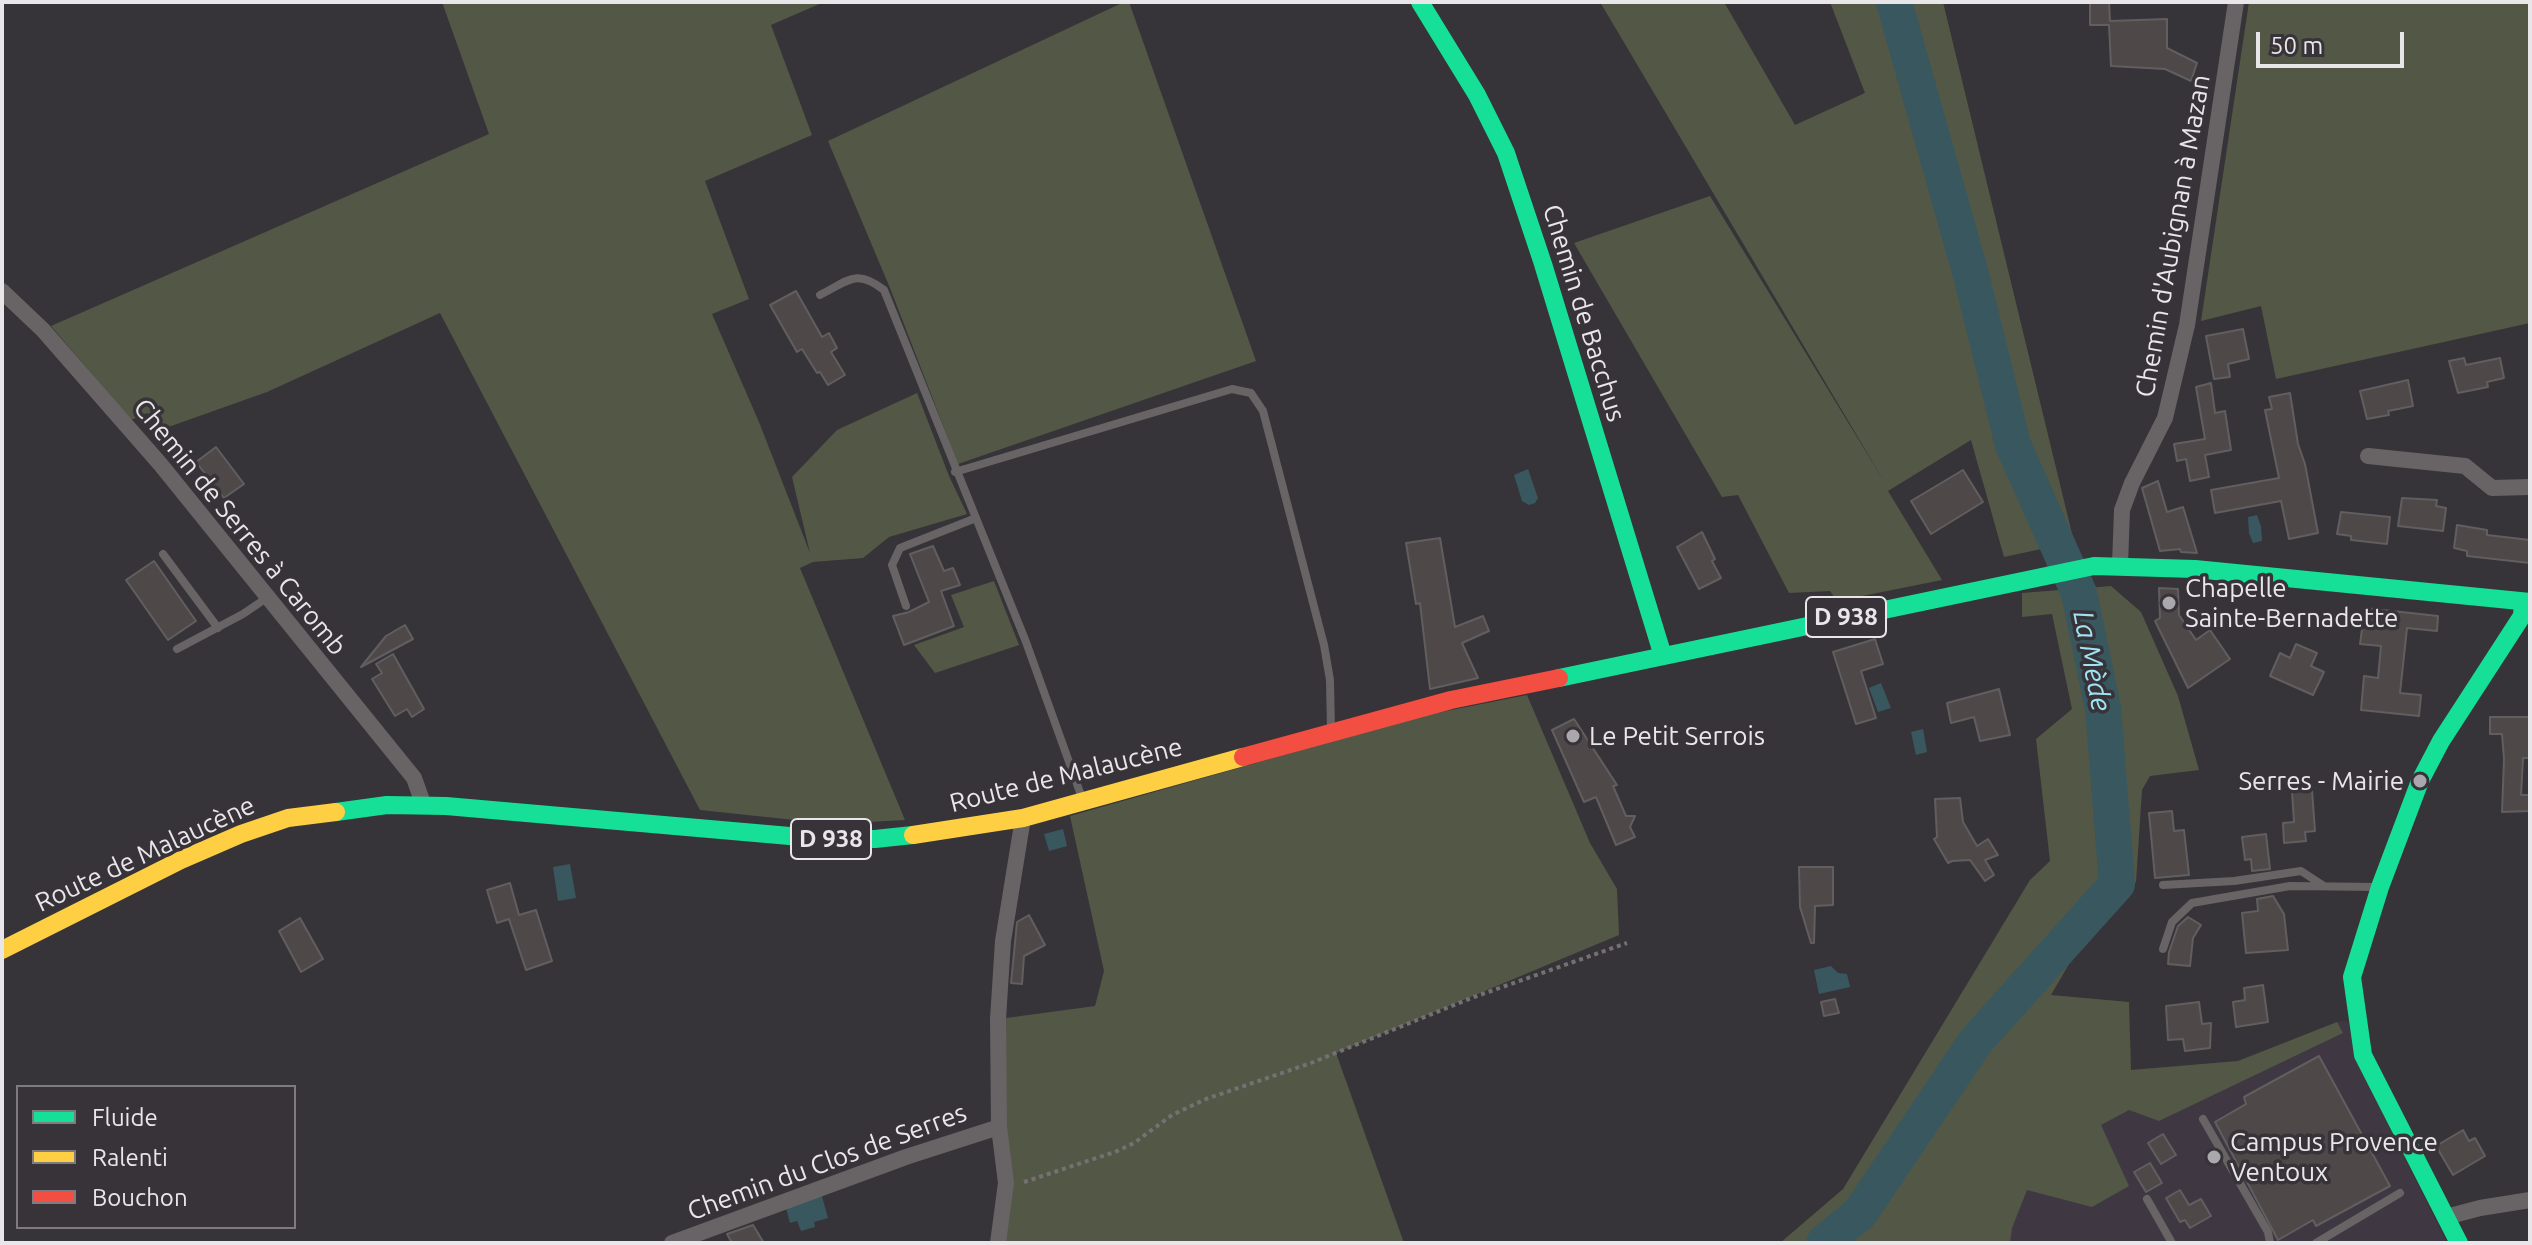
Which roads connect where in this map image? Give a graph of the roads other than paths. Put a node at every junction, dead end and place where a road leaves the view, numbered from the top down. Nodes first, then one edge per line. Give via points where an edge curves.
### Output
1 (1420, 2) edge
2 (2236, 2) edge
3 (2, 291) edge
4 (820, 295) dead end
5 (2368, 456) dead end
6 (955, 472) junction
7 (2530, 487) edge
8 (976, 518) junction
9 (163, 554) dead end
10 (2120, 565) junction
11 (268, 597) junction
12 (2527, 602) edge
13 (906, 606) dead end
14 (218, 628) junction
15 (177, 649) dead end
16 (1663, 656) junction
17 (1331, 731) junction
18 (1083, 802) junction
19 (424, 806) junction
20 (1023, 818) junction
21 (2163, 885) dead end
22 (2325, 887) junction
23 (2380, 887) junction
24 (2163, 949) dead end
25 (2, 950) edge
26 (2203, 1119) dead end
27 (999, 1127) junction
28 (2400, 1193) dead end
29 (2147, 1199) dead end
30 (2530, 1200) edge
31 (2446, 1217) junction
32 (672, 1243) edge
33 (998, 1243) edge
34 (2172, 1243) edge
35 (2270, 1243) edge
36 (2316, 1243) edge
37 (2459, 1243) edge

1 - 16 main road, Chemin de Bacchus via 1506,153
2 - 10 street, Chemin d'Aubignan à Mazan via 2187,325 2165,418 2122,510
3 - 11 street, Chemin de Serres à Caromb via 141,442
4 - 6 lane via 855,278 869,279 884,290
5 - 7 street via 2465,466 2492,488
6 - 8 lane
6 - 17 lane via 1232,389 1251,393 1263,411 1324,645
8 - 13 lane via 900,548 892,565
8 - 18 lane
9 - 14 lane
10 - 12 main road, D 938
10 - 16 main road, Route de Malaucène / D 938 via 2094,566
11 - 14 lane
11 - 19 street, Chemin de Serres à Caromb via 414,778
12 - 23 main road via 2434,754
14 - 15 lane
16 - 17 main road, Route de Malaucène / D 938
17 - 18 main road, Route de Malaucène / D 938
18 - 20 main road, Route de Malaucène / D 938
19 - 20 main road, Route de Malaucène / D 938 via 824,839 927,834
19 - 25 main road, Route de Malaucène / D 938 via 335,810 241,834
20 - 27 street via 1003,941
21 - 22 lane via 2301,871
22 - 23 lane
22 - 24 lane via 2290,886 2192,903 2172,922
23 - 31 main road via 2352,977 2363,1055
26 - 35 lane
27 - 32 street, Chemin du Clos de Serres
27 - 33 street via 1006,1183
28 - 36 lane
29 - 34 lane
30 - 31 street
31 - 37 main road

